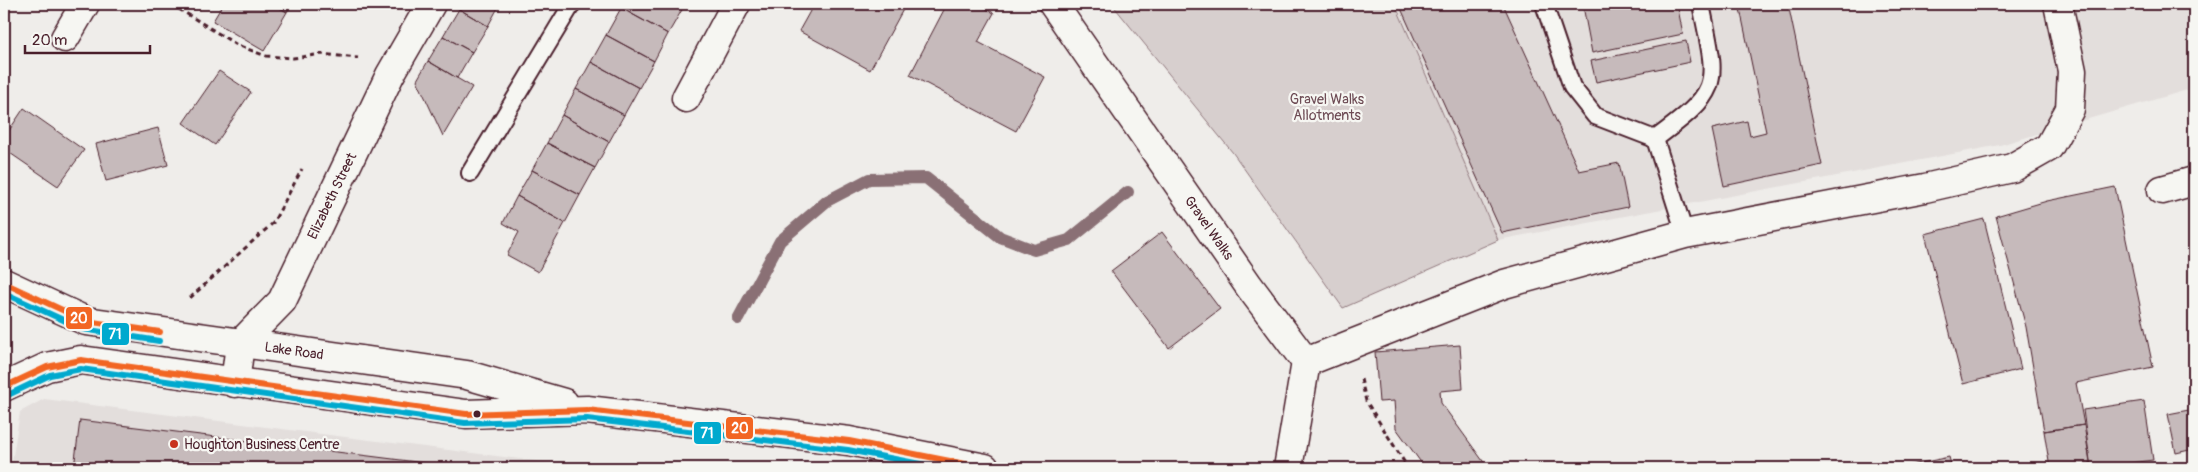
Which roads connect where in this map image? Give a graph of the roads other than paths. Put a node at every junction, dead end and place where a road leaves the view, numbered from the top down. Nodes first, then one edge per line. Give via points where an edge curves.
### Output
1 (85, 4) edge
2 (431, 4) edge
3 (572, 4) edge
4 (736, 4) edge
5 (1053, 4) edge
6 (1544, 4) edge
7 (1701, 4) edge
8 (2058, 4) edge
9 (65, 38) dead end
10 (686, 98) dead end
11 (1654, 139) junction
12 (470, 173) dead end
13 (2194, 181) edge
14 (2162, 190) dead end
15 (1685, 234) junction
16 (4, 283) edge
17 (240, 344) junction
18 (1306, 362) junction
19 (235, 383) junction
20 (4, 387) edge
21 (587, 410) junction
22 (985, 468) edge
23 (1288, 468) edge

1 - 9 street
2 - 17 street, Elizabeth Street via 390,75 282,301
3 - 12 lane
4 - 10 street
5 - 18 street, Gravel Walks
6 - 11 lane via 1572,87 1595,116
7 - 11 lane via 1713,61 1712,82 1701,102
8 - 15 street via 2072,71 2070,109 2049,147 2012,168
11 - 15 lane
13 - 14 street
15 - 18 street via 1504,284
16 - 17 street, Lake Road via 86,321
17 - 19 street
17 - 21 street, Lake Road via 467,375
18 - 23 street
19 - 20 street, Lake Road via 81,360 47,367
19 - 21 street, Lake Road via 466,414
21 - 22 street, Lake Road via 849,441

